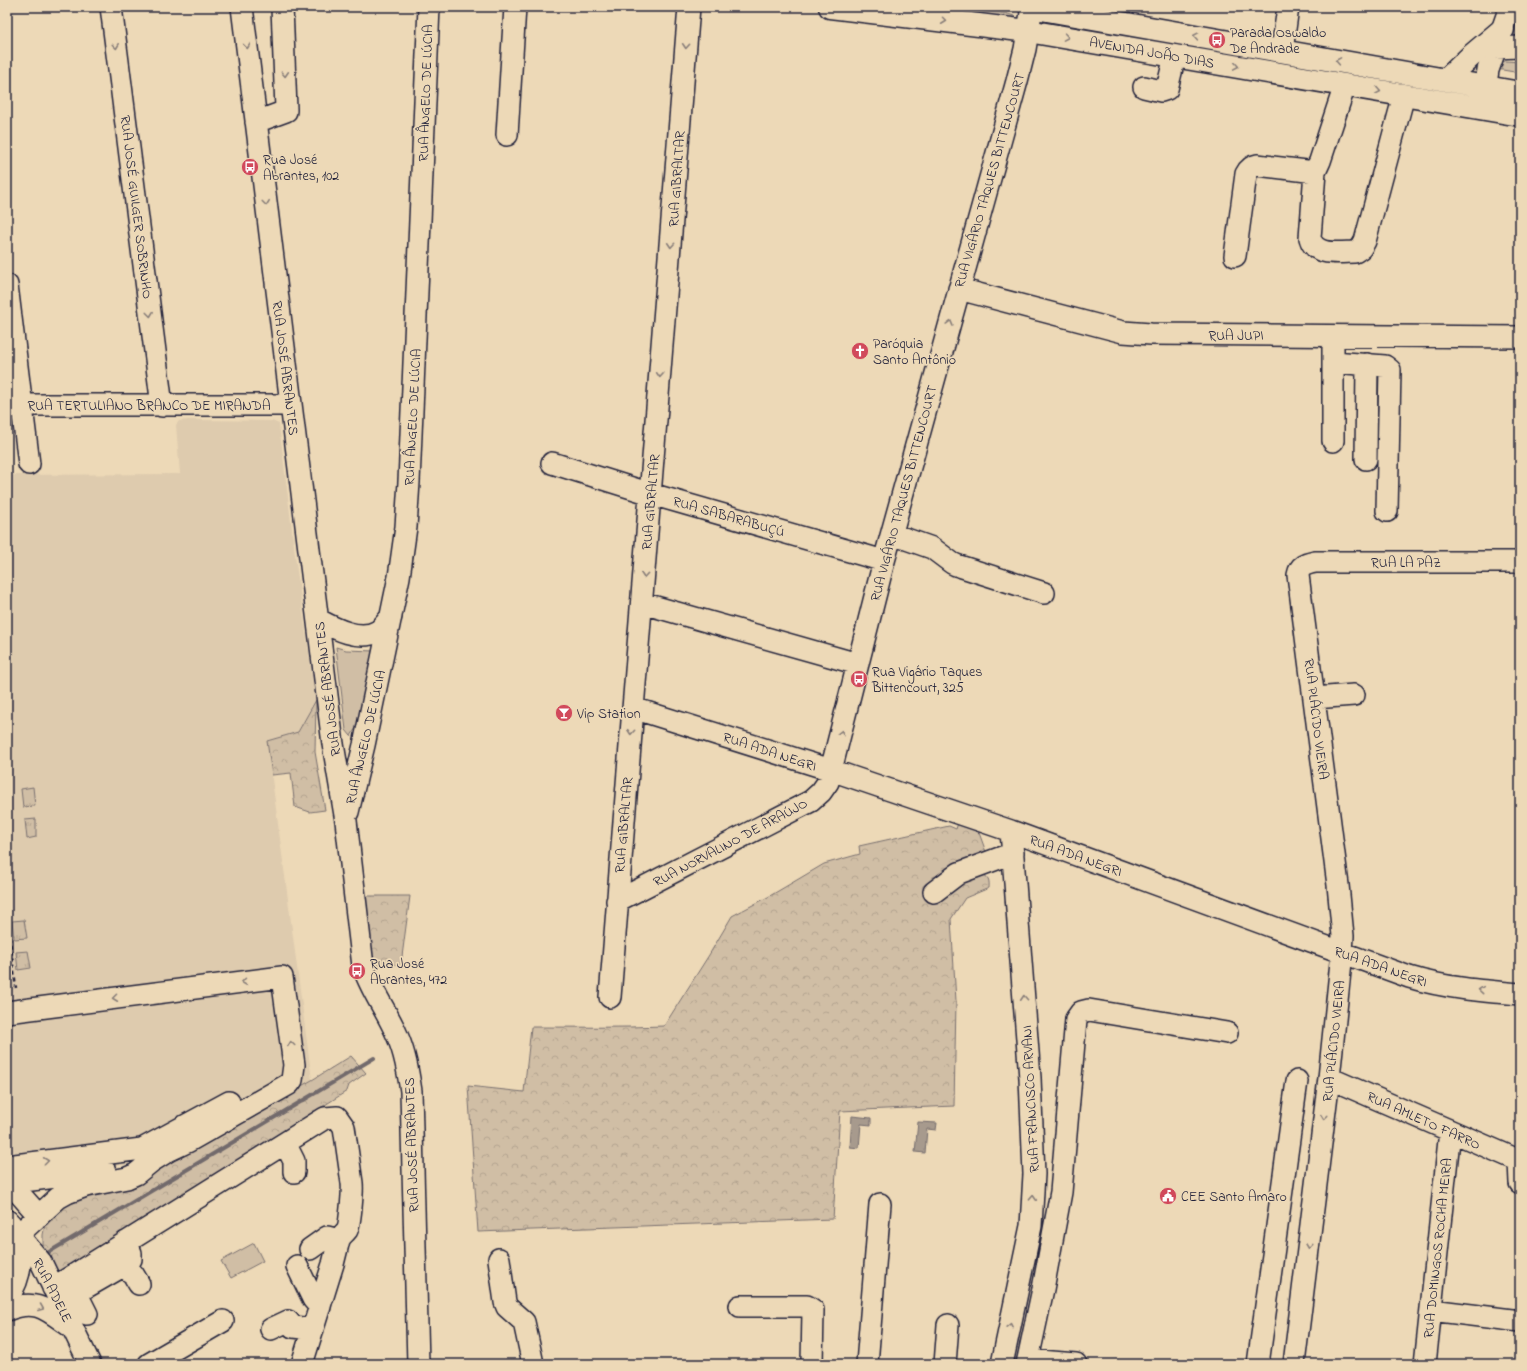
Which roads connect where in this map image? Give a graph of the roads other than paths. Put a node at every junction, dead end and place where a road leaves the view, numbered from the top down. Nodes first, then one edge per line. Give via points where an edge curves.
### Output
1 (111, 7) edge
2 (242, 7) edge
3 (282, 7) edge
4 (429, 7) edge
5 (515, 7) edge
6 (689, 7) edge
7 (830, 7) edge
8 (1031, 7) edge
9 (1288, 7) edge
10 (1510, 7) edge
11 (1062, 10) edge
12 (1028, 31) junction
13 (1499, 39) junction
14 (1520, 47) edge
15 (1282, 51) junction
16 (1175, 56) junction
17 (1446, 80) junction
18 (1345, 85) junction
19 (1485, 86) junction
20 (1144, 87) dead end
21 (1520, 92) edge
22 (1404, 95) junction
23 (1482, 109) junction
24 (1520, 115) edge
25 (256, 122) junction
26 (507, 135) dead end
27 (1315, 172) junction
28 (1235, 256) dead end
29 (7, 285) edge
30 (959, 289) junction
31 (1333, 336) junction
32 (1520, 337) edge
33 (1333, 362) junction
34 (1367, 364) junction
35 (14, 405) edge
36 (290, 405) junction
37 (162, 406) junction
38 (1334, 442) dead end
39 (1366, 460) dead end
40 (552, 462) dead end
41 (29, 464) dead end
42 (651, 494) junction
43 (1387, 511) dead end
44 (892, 534) junction
45 (884, 561) junction
46 (1520, 562) edge
47 (1298, 575) joint
48 (1044, 593) dead end
49 (642, 604) junction
50 (391, 617) junction
51 (319, 620) junction
52 (858, 664) junction
53 (1354, 694) dead end
54 (1314, 698) junction
55 (633, 708) junction
56 (333, 744) junction
57 (364, 745) junction
58 (831, 770) junction
59 (346, 821) junction
60 (1011, 831) junction
61 (1013, 853) junction
62 (934, 892) dead end
63 (617, 901) junction
64 (1342, 952) junction
65 (1520, 994) edge
66 (610, 997) dead end
67 (7, 1012) edge
68 (1227, 1033) dead end
69 (294, 1065) junction
70 (1329, 1078) junction
71 (1297, 1081) dead end
72 (219, 1109) junction
73 (1450, 1131) junction
74 (285, 1143) junction
75 (160, 1156) junction
76 (1519, 1161) edge
77 (294, 1172) dead end
78 (8, 1177) edge
79 (1520, 1183) edge
80 (880, 1204) dead end
81 (40, 1216) junction
82 (12, 1228) edge
83 (339, 1240) junction
84 (126, 1242) junction
85 (310, 1249) dead end
86 (499, 1258) dead end
87 (123, 1266) junction
88 (297, 1266) dead end
89 (139, 1284) dead end
90 (53, 1288) junction
91 (7, 1298) edge
92 (740, 1306) dead end
93 (320, 1307) junction
94 (7, 1310) edge
95 (1431, 1310) junction
96 (79, 1321) junction
97 (223, 1321) dead end
98 (1520, 1321) edge
99 (948, 1325) dead end
100 (271, 1329) dead end
101 (313, 1329) junction
102 (1028, 1362) edge
103 (90, 1364) edge
104 (149, 1364) edge
105 (302, 1364) edge
106 (418, 1364) edge
107 (533, 1364) edge
108 (812, 1364) edge
109 (867, 1364) edge
110 (945, 1364) edge
111 (1002, 1364) edge
112 (1076, 1364) edge
113 (1258, 1364) edge
114 (1294, 1364) edge
115 (1424, 1364) edge

1 -> 37 street, RUA JOSÉ GUILGER SOBRINHO
2 -> 25 street, RUA JOSÉ ABRANTES
3 -> 25 street via 286,111
4 - 50 street, RUA ÂNGELO DE LÚCIA via 409,482 402,558
5 - 26 street
6 -> 42 street, RUA GIBRALTAR
7 -> 12 main road, AVENIDA JOÃO DIAS
8 - 11 main road, AVENIDA JOÃO DIAS
8 - 12 street, RUA VIGÁRIO TAQUES BITTENCOURT
9 - 15 street
10 - 13 street
15 -> 11 main road, AVENIDA JOÃO DIAS
12 -> 16 main road, AVENIDA JOÃO DIAS
12 - 30 street, RUA VIGÁRIO TAQUES BITTENCOURT via 1017,81
13 - 14 street
13 - 17 main road via 1471,56
13 - 19 street
17 -> 15 main road, AVENIDA JOÃO DIAS
16 -> 18 main road, AVENIDA JOÃO DIAS
16 - 20 street via 1167,89 1161,91
17 - 19 main road, AVENIDA JOÃO DIAS
18 -> 22 main road, AVENIDA JOÃO DIAS
18 - 27 street
19 - 21 main road, AVENIDA JOÃO DIAS
19 - 23 street
22 - 23 main road, AVENIDA JOÃO DIAS
22 - 27 street via 1365,241 1355,252 1318,250 1311,242
23 - 24 main road, AVENIDA JOÃO DIAS
25 -> 36 street, RUA JOSÉ ABRANTES
27 - 28 street via 1257,166 1250,168 1246,174
29 - 35 street
30 - 31 street, RUA JUPI via 1123,332
44 -> 30 street, RUA VIGÁRIO TAQUES BITTENCOURT
31 - 32 street, RUA JUPI
31 - 33 street
33 - 34 street
33 - 38 street
34 - 39 street
34 - 43 street via 1385,366 1391,372
35 - 37 street, RUA TERTULIANO BRANCO DE MIRANDA
35 - 41 street
36 - 37 street, RUA TERTULIANO BRANCO DE MIRANDA
36 - 51 street, RUA JOSÉ ABRANTES
40 - 42 street, RUA SABARABUÇÚ
42 - 45 street, RUA SABARABUÇÚ
42 -> 49 street, RUA GIBRALTAR
44 - 45 street, RUA VIGÁRIO TAQUES BITTENCOURT
44 - 48 street via 932,548 956,565
45 - 52 street, RUA VIGÁRIO TAQUES BITTENCOURT
46 - 47 street, RUA LA PAZ via 1315,562 1302,566
47 - 54 street, RUA PLÁCIDO VIEIRA
49 - 52 street
49 - 55 street, RUA GIBRALTAR
50 - 51 street via 378,631 357,635
50 - 57 street, RUA ÂNGELO DE LÚCIA
51 - 56 street, RUA JOSÉ ABRANTES
58 -> 52 street, RUA VIGÁRIO TAQUES BITTENCOURT
53 - 54 street
54 - 64 street, RUA PLÁCIDO VIEIRA via 1338,885
55 - 58 street, RUA ADA NEGRI
55 -> 63 street, RUA GIBRALTAR
56 - 57 street
56 - 59 street, RUA JOSÉ ABRANTES
57 - 59 street, RUA ÂNGELO DE LÚCIA
58 - 60 street, RUA ADA NEGRI
58 - 63 street, RUA NORVALINO DE ARAÚJO via 828,782 811,801
59 - 106 street, RUA JOSÉ ABRANTES via 363,966 372,989 397,1034 411,1091
60 - 61 street, RUA FRANCISCO ARVANI
60 - 64 street, RUA ADA NEGRI
61 - 62 street via 959,873
111 -> 61 street, RUA FRANCISCO ARVANI via 1031,1226 1034,1174
63 - 66 street, RUA GIBRALTAR
65 -> 64 street, RUA ADA NEGRI via 1430,983
64 - 70 street, RUA PLÁCIDO VIEIRA
69 -> 67 street via 282,977
68 - 102 street via 1089,1010 1081,1012 1076,1018 1061,1192
69 - 72 street
69 - 75 street via 289,1084
70 - 73 street, RUA AMLETO FARRO
70 -> 114 street, RUA PLÁCIDO VIEIRA
71 - 113 street
72 - 75 street
78 -> 72 street via 142,1149
73 - 76 street, RUA AMLETO FARRO
73 - 95 street, RUA DOMINGOS ROCHA MEIRA
74 - 77 street via 294,1161
74 - 83 street via 325,1118 337,1117 344,1127 353,1190 348,1230
74 - 84 street
75 - 78 street via 128,1169
75 - 81 street via 127,1178 86,1186 67,1193 58,1198
76 - 79 street
78 - 81 street
80 - 109 street
81 - 82 street
82 - 90 street, RUA ADELE via 41,1262
82 - 91 main road via 20,1250 18,1276
83 - 85 street via 327,1237
83 - 93 street
84 - 87 street via 131,1256
84 - 90 street
86 - 107 street via 505,1302 524,1322
87 - 89 street via 133,1274
87 - 96 street via 78,1292
88 - 93 street via 313,1299
90 - 96 street, RUA ADELE
92 - 108 street via 810,1307 813,1310
93 - 101 street
94 -> 96 street, RUA ADELE via 34,1305
95 - 98 street
95 - 115 street, RUA DOMINGOS ROCHA MEIRA
96 - 103 street, RUA ADELE
97 - 104 street
99 - 110 street
100 - 101 street via 288,1321 293,1327
101 - 105 street
102 - 112 street

